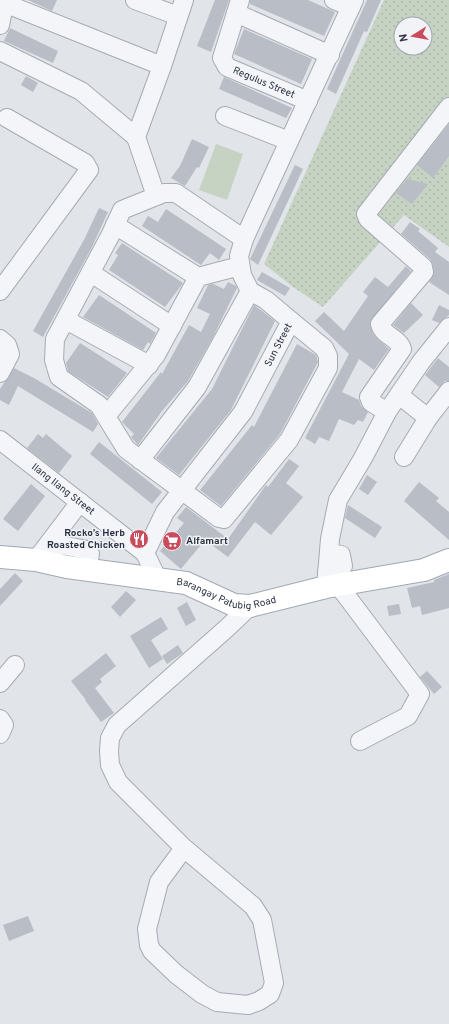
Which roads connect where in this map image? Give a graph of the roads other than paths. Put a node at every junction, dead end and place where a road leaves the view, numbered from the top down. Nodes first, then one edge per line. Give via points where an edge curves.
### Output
1 (134, 0) edge
2 (334, 0) edge
3 (5, 1) edge
4 (352, 3) edge
5 (238, 7) edge
6 (181, 8) edge
7 (0, 25) edge
8 (0, 51) edge
9 (330, 55) junction
10 (162, 66) junction
11 (308, 101) junction
12 (449, 107) edge
13 (225, 116) dead end
14 (7, 118) dead end
15 (136, 137) junction
16 (289, 141) junction
17 (156, 196) junction
18 (116, 225) junction
19 (244, 239) junction
20 (240, 266) junction
21 (91, 273) junction
22 (198, 278) junction
23 (0, 291) edge
24 (250, 291) junction
25 (66, 320) junction
26 (291, 321) junction
27 (172, 326) junction
28 (449, 327) edge
29 (0, 339) edge
30 (149, 366) junction
31 (0, 373) edge
32 (449, 391) edge
33 (399, 395) junction
34 (387, 412) junction
35 (107, 415) junction
36 (428, 418) junction
37 (0, 440) edge
38 (404, 458) dead end
39 (140, 460) junction
40 (180, 491) junction
41 (80, 502) junction
42 (145, 552) junction
43 (0, 557) edge
44 (449, 560) edge
45 (42, 562) junction
46 (157, 578) junction
47 (330, 582) junction
48 (250, 606) junction
49 (15, 665) dead end
50 (0, 683) edge
51 (0, 719) edge
52 (0, 734) edge
53 (360, 742) dead end
54 (184, 848) junction

1 - 6 street
2 - 4 street
3 - 7 street
3 - 10 street
4 - 9 street
5 - 9 street
5 - 11 street, Regulus Street via 222,58 227,67
6 - 10 street
8 - 15 street via 81,91
9 - 11 street
10 - 15 street
11 - 16 street
12 - 34 street via 366,214 368,219 422,267 424,272 380,324 402,349 369,397
13 - 16 street
14 - 23 street via 85,163 89,170
15 - 17 street
16 - 19 street
17 - 18 street via 122,210
17 - 19 street via 176,193
18 - 21 street
18 - 22 street
19 - 20 street via 239,256
20 - 22 street
20 - 24 street
21 - 25 street
21 - 27 street
22 - 27 street
24 - 26 street, Sun Street via 266,300
24 - 39 street via 197,388
25 - 30 street
25 - 35 street via 55,339 54,360 59,377 99,405
26 - 40 street, Sun Street via 243,412
26 - 40 street via 324,348 328,356 328,368 289,440 224,519
27 - 30 street
28 - 33 street
29 - 31 street via 7,345 10,354
30 - 35 street
32 - 36 street
33 - 34 street
33 - 36 street
34 - 47 street via 338,500 329,554
35 - 39 street via 126,449
36 - 38 street
37 - 41 street, Ilang Ilang Street
39 - 40 street
40 - 42 street, Sun Street via 165,512
41 - 42 street, Ilang Ilang Street
41 - 45 street
42 - 46 street
43 - 45 main road, Barangay Patubig Road
44 - 47 main road, Barangay Patubig Road via 424,570
45 - 46 main road, Barangay Patubig Road
46 - 48 main road, Barangay Patubig Road via 186,583 234,605
47 - 48 main road, Barangay Patubig Road
47 - 53 street via 345,594 420,694 408,716
48 - 54 street via 116,725 110,738 110,765 118,782
49 - 50 street
51 - 52 street via 4,725
54 - 54 street via 159,882 147,929 149,945 176,974 202,994 218,1002 248,1005 260,1001 270,994 274,983 262,920 253,906

